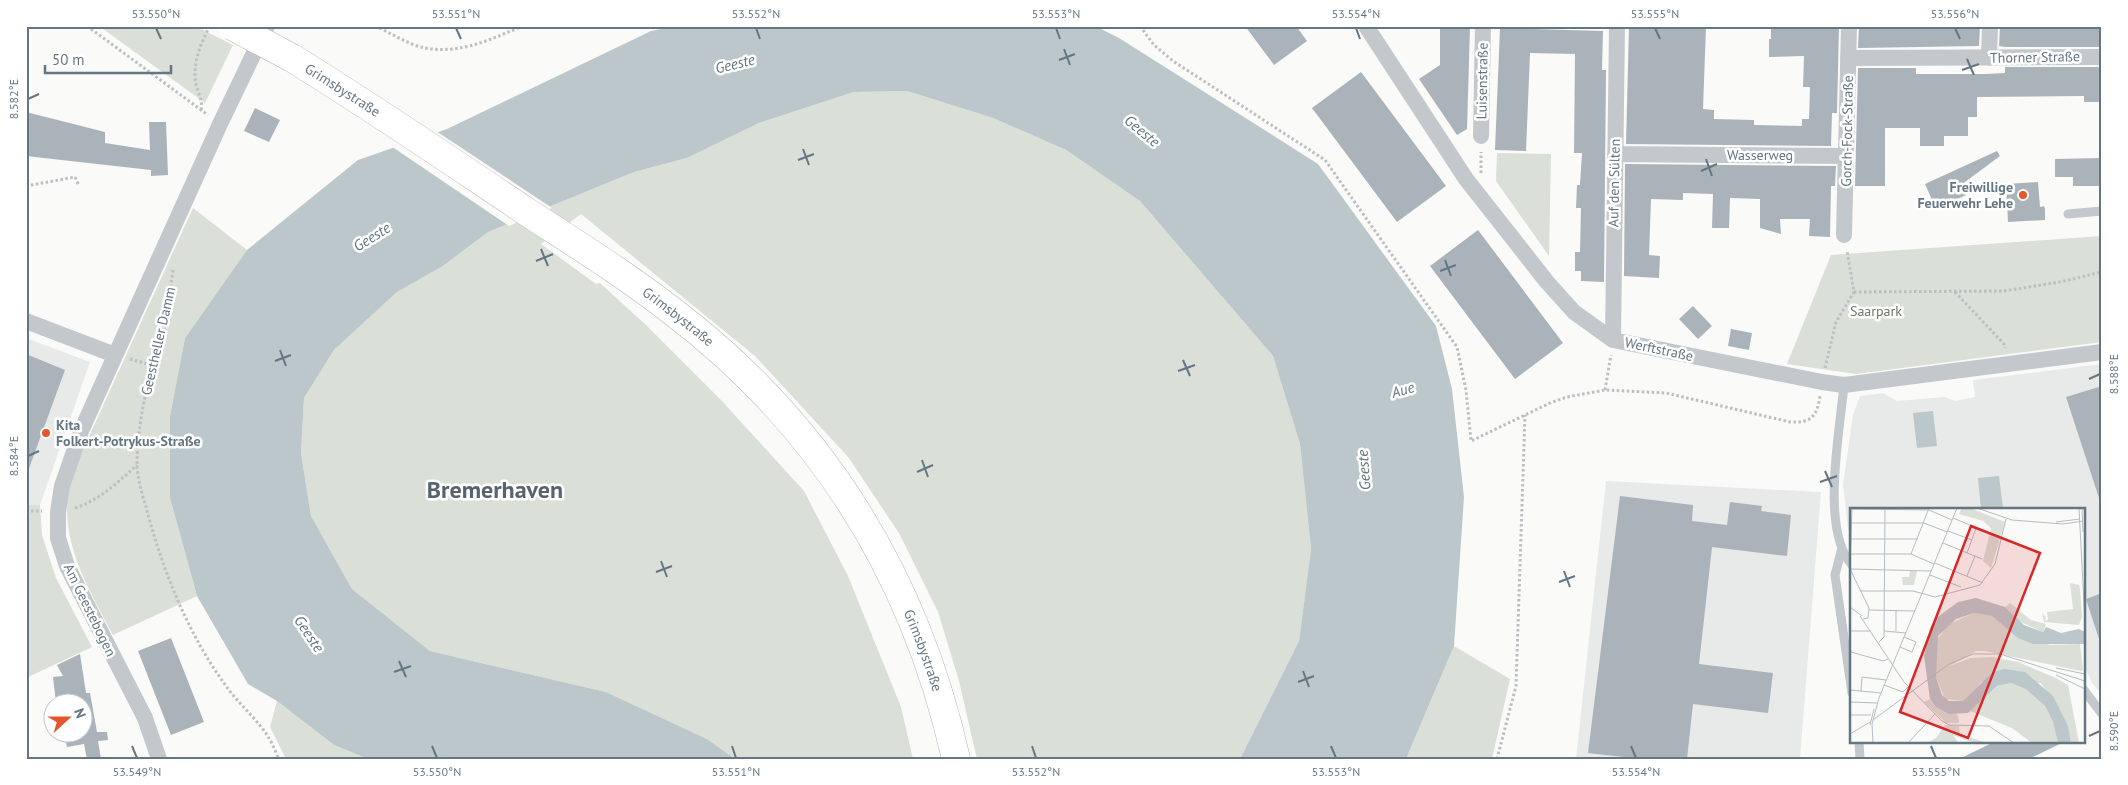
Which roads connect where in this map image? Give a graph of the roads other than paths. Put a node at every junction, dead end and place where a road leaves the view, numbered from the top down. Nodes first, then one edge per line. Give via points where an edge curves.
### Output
1 (232, 26) edge
2 (268, 26) edge
3 (1366, 26) edge
4 (1483, 26) edge
5 (1617, 26) edge
6 (1849, 26) edge
7 (1990, 26) edge
8 (2102, 57) edge
9 (1848, 58) junction
10 (1989, 58) junction
11 (1481, 136) road end
12 (1615, 154) junction
13 (1846, 156) junction
14 (2102, 211) edge
15 (2068, 214) dead end
16 (1844, 235) road end
17 (26, 321) edge
18 (1613, 340) junction
19 (2102, 352) edge
20 (115, 355) junction
21 (1844, 385) junction
22 (1842, 548) junction
23 (1850, 562) edge
24 (1850, 679) edge
25 (2086, 693) edge
26 (2102, 714) edge
27 (1859, 742) edge
28 (159, 759) edge
29 (956, 759) edge
30 (1860, 759) edge

1 - 29 highway, Grimsbystraße, bridge via 356,97 608,266 672,311 778,406 856,509 885,559 931,667
2 - 20 street, Am Geestebogen
3 - 18 street, Werftstraße via 1466,179 1547,282 1574,312
4 - 11 street, Luisenstraße
5 - 12 street, Auf den Sülten
6 - 9 street, Gorch-Fock-Straße
7 - 10 street
8 - 10 street, Thorner Straße
9 - 10 street, Thorner Straße
9 - 13 street, Gorch-Fock-Straße
12 - 13 street, Wasserweg
12 - 18 street, Auf den Sülten
13 - 16 street, Gorch-Fock-Straße
14 - 15 lane
17 - 20 street
18 - 21 street, Werftstraße
19 - 21 street, Werftstraße
20 - 28 street, Am Geestebogen via 62,486 58,538 67,566 145,718
21 - 22 lane via 1834,507
22 - 23 lane
22 - 24 lane via 1835,575
25 - 26 lane
27 - 30 lane

